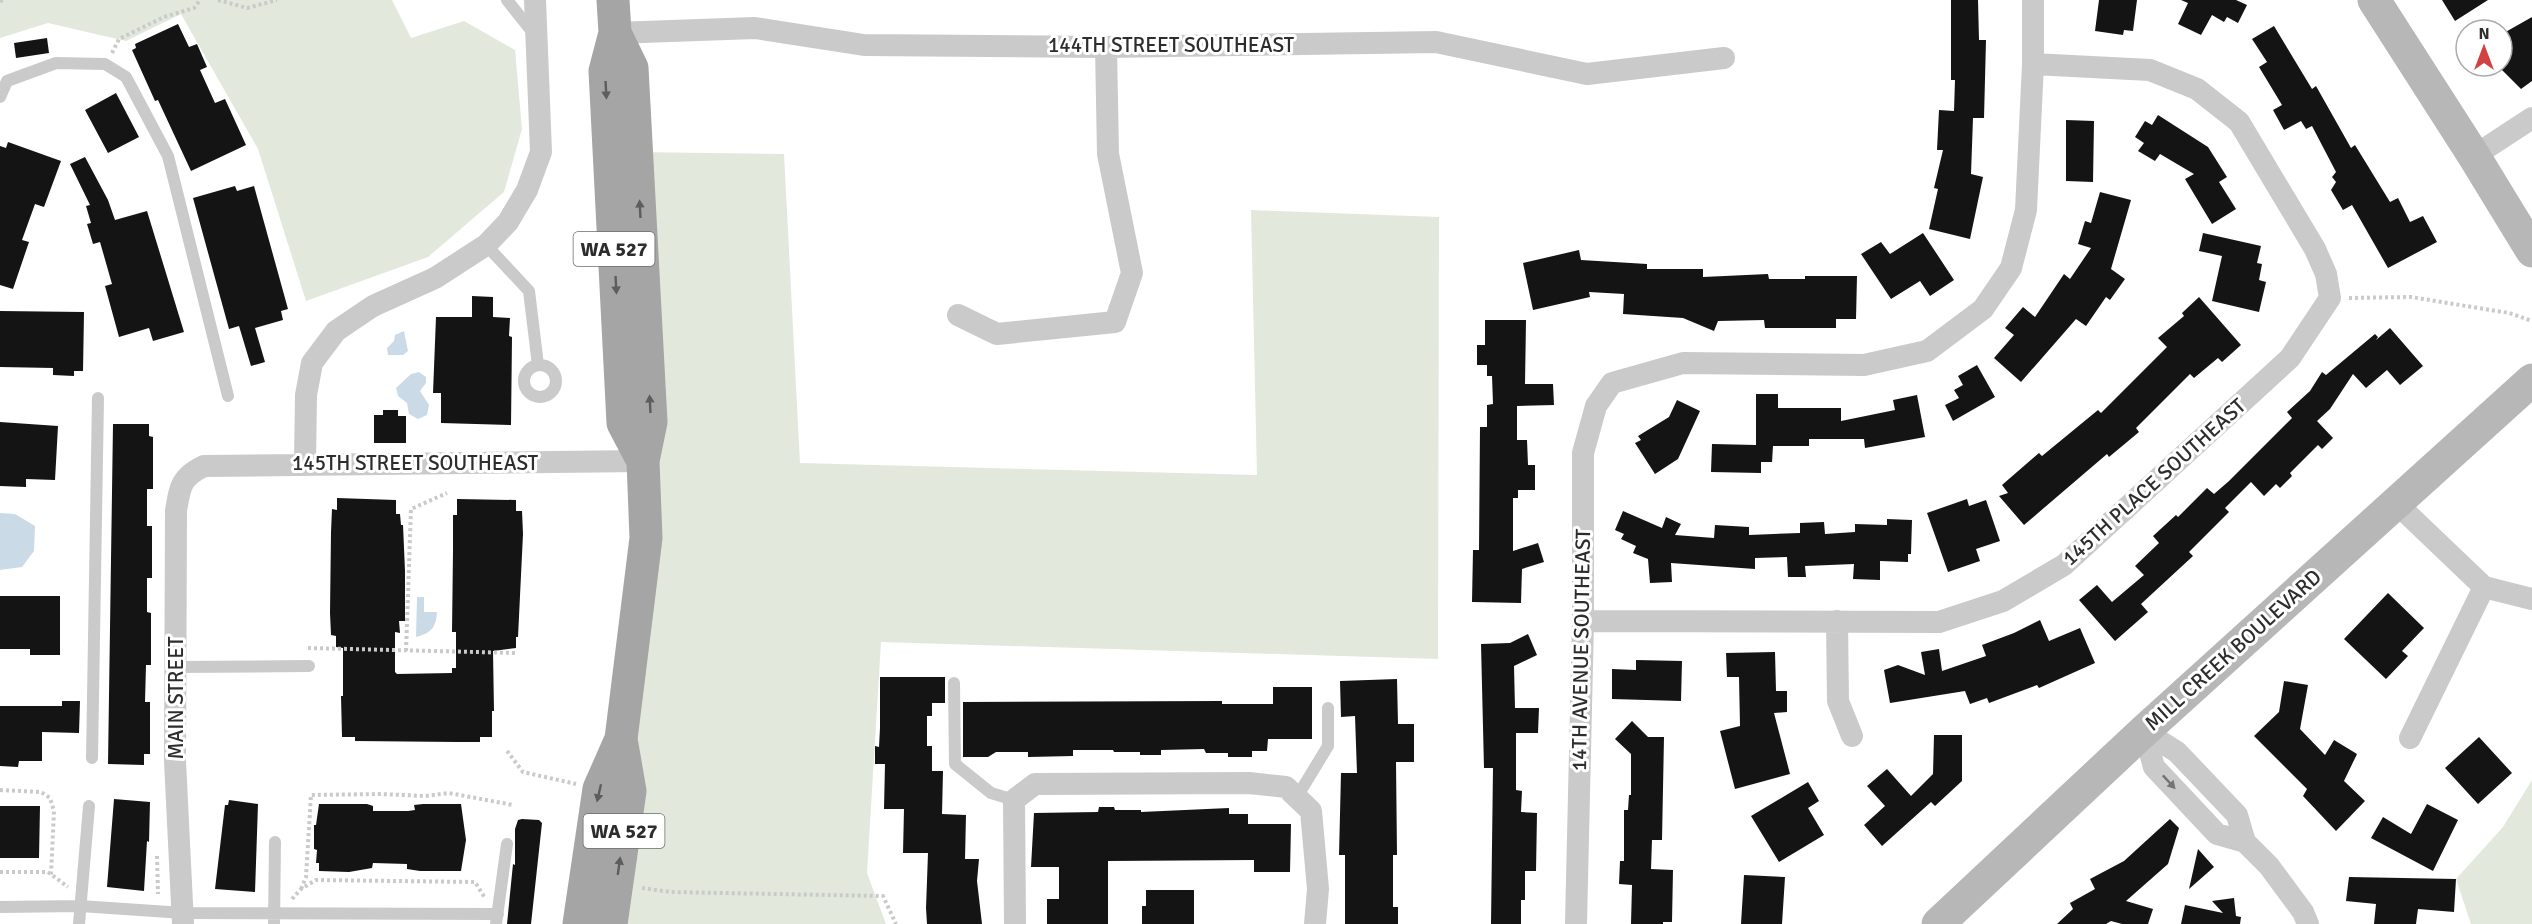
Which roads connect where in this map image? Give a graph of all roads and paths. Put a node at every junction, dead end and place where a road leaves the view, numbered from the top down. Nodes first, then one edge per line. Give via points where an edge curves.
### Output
1 (5, 0) edge
2 (200, 0) edge
3 (218, 0) edge
4 (277, 0) edge
5 (507, 0) edge
6 (535, 0) edge
7 (613, 0) edge
8 (2033, 0) edge
9 (2374, 0) edge
10 (0, 1) edge
11 (615, 33) junction
12 (537, 37) junction
13 (1106, 47) junction
14 (1724, 58) dead end
15 (105, 64) junction
16 (2033, 64) junction
17 (0, 97) edge
18 (2532, 118) edge
19 (2474, 156) junction
20 (486, 245) junction
21 (2532, 251) edge
22 (2330, 298) junction
23 (958, 315) dead end
24 (2532, 321) edge
25 (538, 365) dead end
26 (2532, 380) edge
27 (228, 396) dead end
28 (98, 398) dead end
29 (643, 461) junction
30 (305, 463) junction
31 (188, 473) joint
32 (447, 493) dead end
33 (2395, 502) junction
34 (2484, 587) junction
35 (2532, 599) edge
36 (1583, 621) junction
37 (1837, 621) junction
38 (308, 648) dead end
39 (406, 651) junction
40 (517, 653) dead end
41 (309, 666) dead end
42 (176, 667) junction
43 (954, 683) dead end
44 (1328, 708) dead end
45 (2144, 731) junction
46 (1852, 736) dead end
47 (621, 738) junction
48 (2410, 738) dead end
49 (507, 752) dead end
50 (92, 758) dead end
51 (599, 789) junction
52 (0, 790) edge
53 (1292, 792) junction
54 (1014, 800) junction
55 (89, 806) dead end
56 (513, 806) dead end
57 (275, 842) dead end
58 (507, 844) dead end
59 (0, 872) edge
60 (51, 875) junction
61 (617, 884) junction
62 (301, 889) junction
63 (61, 906) junction
64 (80, 906) junction
65 (0, 907) edge
66 (290, 912) junction
67 (476, 914) junction
68 (184, 918) edge
69 (274, 919) edge
70 (497, 919) edge
71 (79, 924) edge
72 (579, 924) edge
73 (611, 924) edge
74 (896, 924) edge
75 (1015, 924) edge
76 (1315, 924) edge
77 (1576, 924) edge
78 (1938, 924) edge
79 (2308, 924) edge

1 - 10 path
2 - 15 path via 194,8 164,17 119,39
3 - 4 path via 248,8
5 - 12 lane
6 - 12 street
7 - 11 main road, WA 527
8 - 16 street
9 - 19 street
11 - 13 street, 144TH STREET SOUTHEAST via 755,28 864,45
11 - 29 main road, WA 527 via 632,68 651,422
12 - 20 street via 541,152 513,214
13 - 14 street, 144TH STREET SOUTHEAST via 1436,42 1587,74
13 - 23 street via 1108,154 1132,273 1115,322 997,334
15 - 17 lane via 56,63 7,81
15 - 27 lane via 126,77 168,156
16 - 22 street via 2150,70 2197,89 2239,122 2315,249 2326,274
16 - 36 street, 14TH AVENUE SOUTHEAST via 2026,210 2010,268 1983,309 1927,351 1864,365 1683,363 1612,383 1596,406 1582,453
18 - 19 street
19 - 21 street
20 - 25 lane via 529,291
20 - 30 street via 435,278 373,306 336,331 312,363 306,395
22 - 24 path via 2411,297 2509,313
22 - 37 street, 145TH PLACE SOUTHEAST via 2290,358 2064,565 2003,601 1939,622
26 - 33 street, MILL CREEK BOULEVARD
28 - 50 lane
29 - 30 street, 145TH STREET SOUTHEAST
29 - 47 main road, WA 527 via 646,538
30 - 31 street, 145TH STREET SOUTHEAST via 204,466
31 - 42 street, MAIN STREET via 176,511
32 - 39 path via 411,509
33 - 34 street
33 - 45 street, MILL CREEK BOULEVARD
34 - 35 street
34 - 48 street
36 - 37 street, 145TH PLACE SOUTHEAST
36 - 77 street, 14TH AVENUE SOUTHEAST
37 - 46 street via 1838,701
38 - 39 path
39 - 40 path
41 - 42 lane
42 - 68 street, MAIN STREET via 175,760
43 - 54 lane via 955,764 991,792
44 - 53 lane via 1328,746
45 - 78 street, MILL CREEK BOULEVARD
45 - 79 street via 2176,752 2237,815 2245,842 2269,866
47 - 51 main road
61 -> 47 main road, WA 527 via 630,791
49 - 51 path via 523,772
51 -> 72 main road
52 - 60 path via 41,792 50,798 54,811
53 - 54 street via 1249,783 1035,784
53 - 76 street via 1311,811 1317,889
54 - 75 street
55 - 64 lane
56 - 62 path via 449,793 311,795 306,877
57 - 69 lane
58 - 70 lane
59 - 60 path
60 - 63 path via 69,890
61 - 73 main road, WA 527
61 - 74 path via 670,892 883,896
62 - 66 path via 292,899
62 - 67 path via 316,880 476,882 485,898
63 - 64 lane
63 - 65 lane
64 - 68 lane
64 - 71 lane
66 - 67 lane
66 - 69 lane
67 - 70 lane
68 - 69 lane

